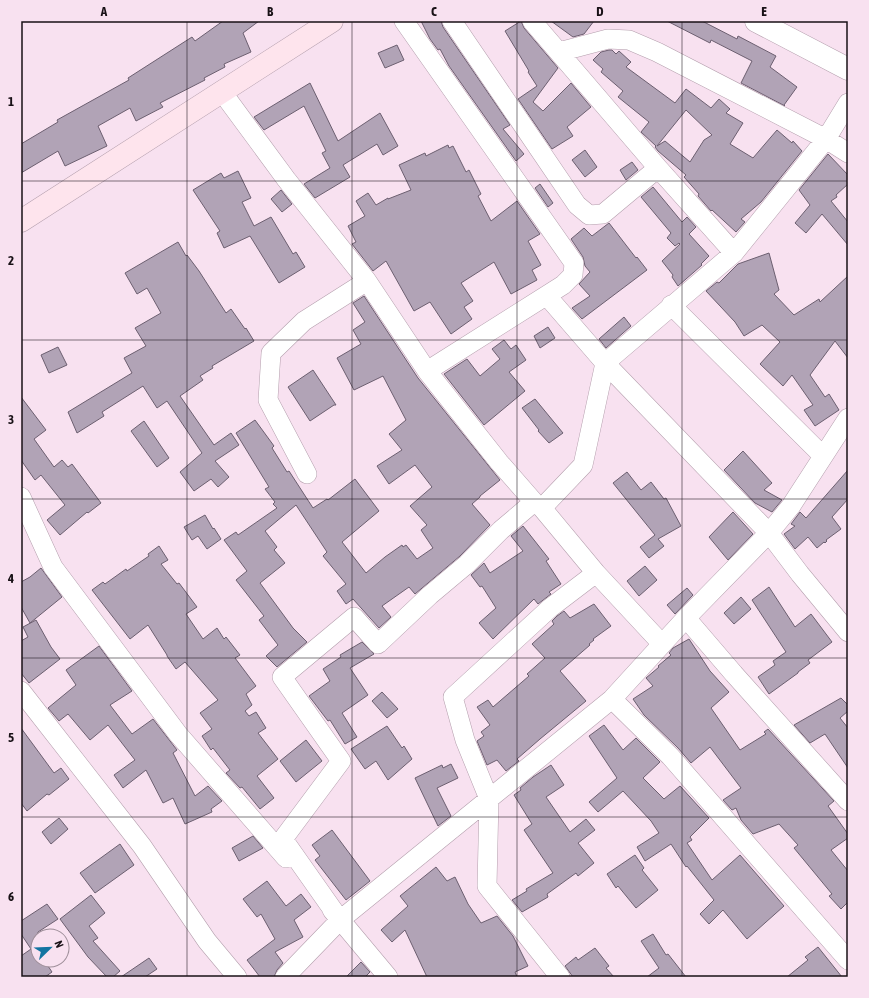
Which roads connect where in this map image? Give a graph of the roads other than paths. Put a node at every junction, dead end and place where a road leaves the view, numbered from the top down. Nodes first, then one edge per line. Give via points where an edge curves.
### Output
1 (332, 21) edge
2 (404, 21) edge
3 (452, 21) edge
4 (532, 21) edge
5 (756, 21) edge
6 (560, 52) junction
7 (845, 63) edge
8 (222, 92) junction
9 (848, 103) edge
10 (826, 139) junction
11 (848, 153) edge
12 (658, 168) junction
13 (21, 221) edge
14 (734, 253) junction
15 (367, 281) junction
16 (547, 296) junction
17 (671, 305) junction
18 (605, 363) junction
19 (427, 371) junction
20 (848, 418) edge
21 (823, 456) junction
22 (307, 474) dead end
23 (21, 497) edge
24 (538, 505) junction
25 (769, 533) junction
26 (596, 573) junction
27 (686, 618) junction
28 (847, 628) edge
29 (662, 644) junction
30 (21, 691) edge
31 (612, 699) junction
32 (489, 799) junction
33 (848, 801) edge
34 (340, 920) junction
35 (848, 960) edge
36 (237, 977) edge
37 (285, 977) edge
38 (388, 977) edge
39 (560, 977) edge

1 - 8 main road
2 - 16 street via 574,263 573,275
3 - 12 street via 577,205 589,215 603,214
4 - 6 street
5 - 7 street
6 - 10 street via 608,39 629,40
6 - 12 street
8 - 13 main road
8 - 15 street via 286,179
9 - 10 street
10 - 11 street
10 - 14 street
12 - 14 street
14 - 17 street
15 - 19 street
15 - 22 street via 304,321 271,353 268,400
16 - 18 street
16 - 19 street
17 - 18 street
17 - 21 street
18 - 24 street via 583,465
18 - 25 street
19 - 24 street via 499,462
20 - 21 street
21 - 25 street via 791,506
23 - 34 street via 53,567 178,734
24 - 26 street
24 - 34 street via 501,530 378,644 354,617 282,677 341,761 283,839
25 - 27 street
25 - 28 street via 800,574
26 - 29 street
26 - 32 street via 550,608 453,698 465,740
27 - 29 street
27 - 33 street
29 - 31 street
30 - 36 street via 142,846 207,941
31 - 32 street
31 - 35 street via 670,756
32 - 34 street
32 - 39 street via 486,886
34 - 37 street
34 - 38 street

